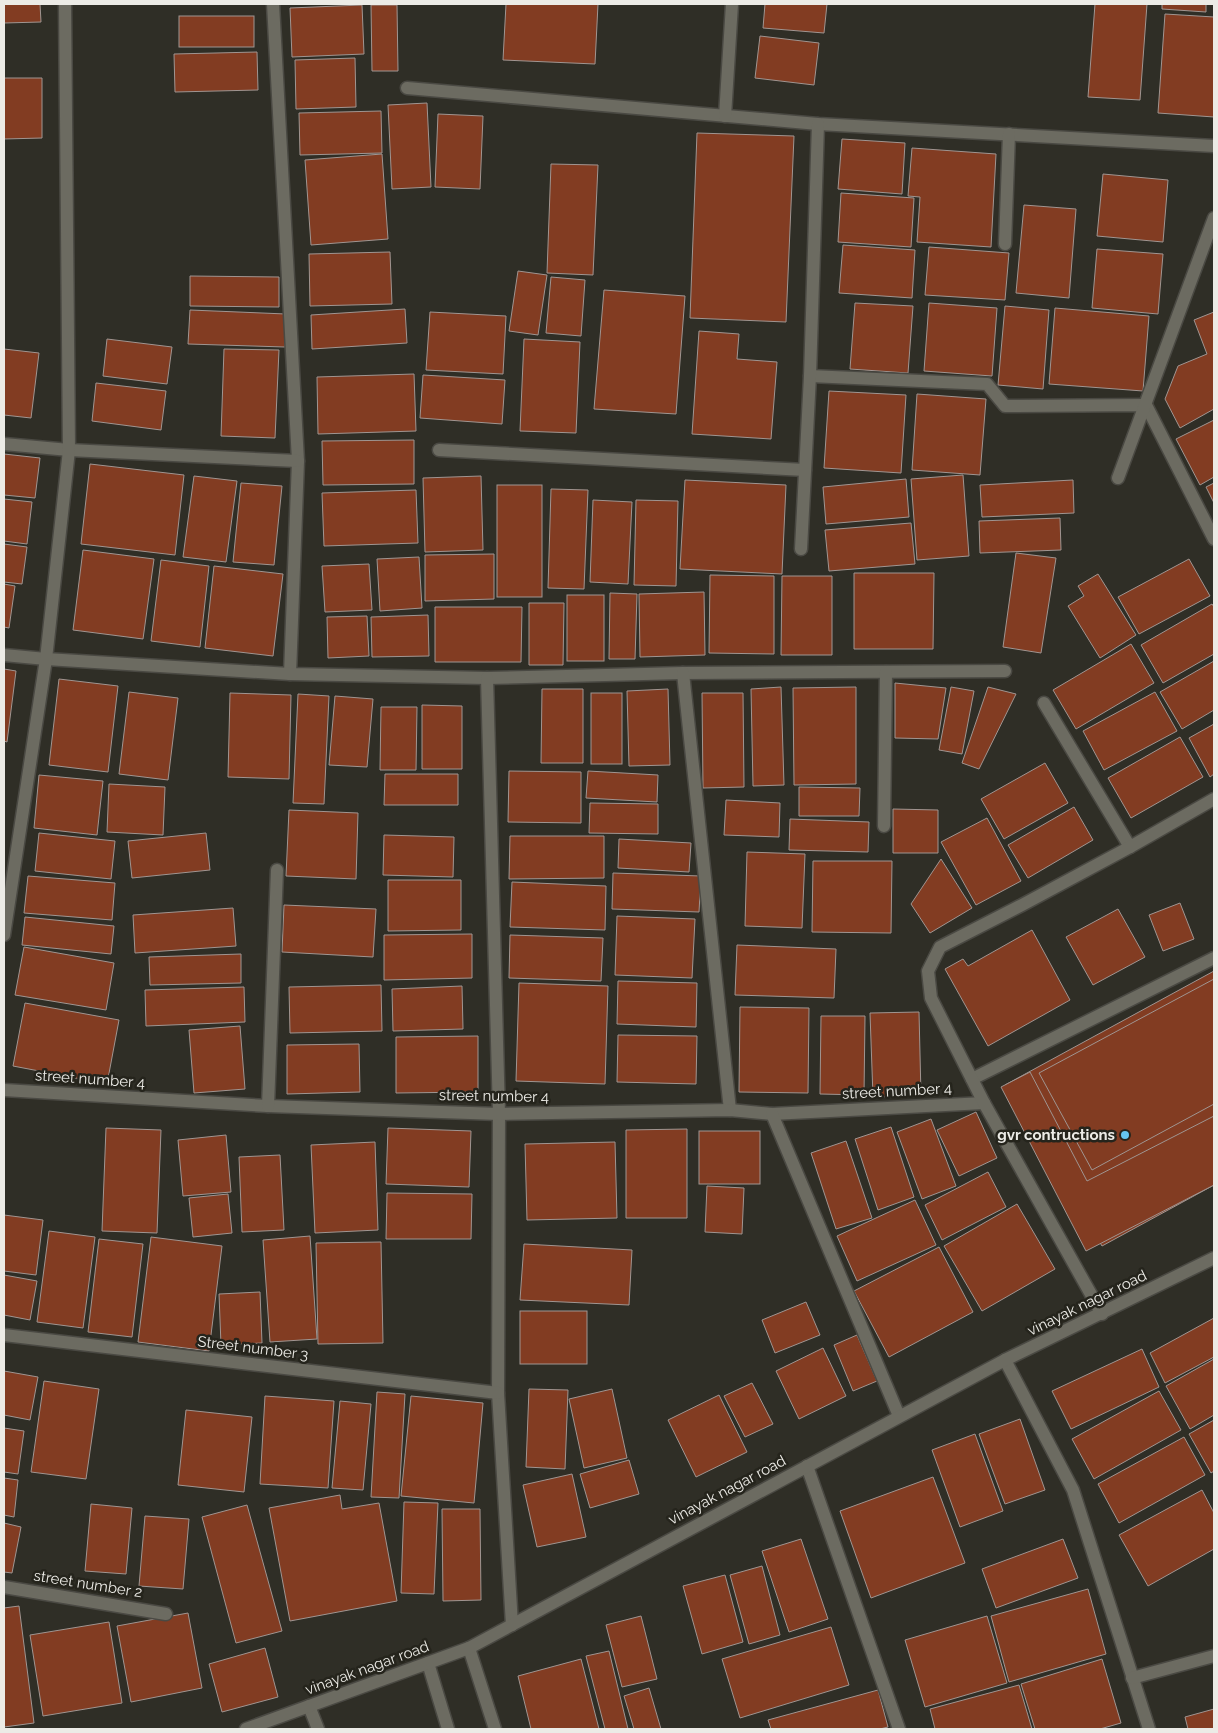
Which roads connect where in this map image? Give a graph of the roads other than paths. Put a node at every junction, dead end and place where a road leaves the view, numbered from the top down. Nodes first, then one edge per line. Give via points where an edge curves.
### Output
1 (65, 4) edge
2 (273, 4) edge
3 (732, 4) edge
4 (407, 88) dead end
5 (726, 116) junction
6 (818, 124) junction
7 (1009, 134) junction
8 (1214, 146) edge
9 (1214, 218) edge
10 (1005, 244) dead end
11 (810, 376) junction
12 (1146, 406) junction
13 (4, 444) edge
14 (70, 450) junction
15 (439, 450) dead end
16 (298, 462) junction
17 (805, 470) junction
18 (1118, 478) dead end
19 (1214, 539) edge
20 (801, 549) dead end
21 (4, 655) edge
22 (46, 659) junction
23 (1005, 671) dead end
24 (886, 672) junction
25 (683, 673) junction
26 (290, 674) junction
27 (487, 678) junction
28 (1044, 703) dead end
29 (1214, 798) edge
30 (884, 826) dead end
31 (1130, 847) junction
32 (277, 870) dead end
33 (4, 935) edge
34 (1214, 958) edge
35 (972, 1079) junction
36 (4, 1090) edge
37 (984, 1103) junction
38 (268, 1106) junction
39 (730, 1110) junction
40 (500, 1114) junction
41 (772, 1114) junction
42 (1214, 1258) edge
43 (1102, 1314) junction
44 (4, 1335) edge
45 (1005, 1360) junction
46 (498, 1394) junction
47 (899, 1416) junction
48 (807, 1466) junction
49 (4, 1587) edge
50 (166, 1614) dead end
51 (512, 1625) junction
52 (469, 1648) junction
53 (1214, 1656) edge
54 (428, 1663) junction
55 (1132, 1678) junction
56 (309, 1706) junction
57 (246, 1729) edge
58 (318, 1729) edge
59 (448, 1729) edge
60 (495, 1729) edge
61 (898, 1729) edge
62 (1149, 1729) edge

1 - 14 street
2 - 16 street
3 - 5 street
4 - 5 street
5 - 6 street
6 - 7 street
6 - 11 street
7 - 8 street
7 - 10 street
9 - 12 street
11 - 12 street via 987,384 1005,406
11 - 17 street
12 - 18 street
12 - 19 street
13 - 14 street
14 - 16 street
14 - 22 street
15 - 17 street
16 - 26 street
17 - 20 street
21 - 22 street
22 - 26 street
22 - 33 street
23 - 24 street
24 - 25 street
24 - 30 street
25 - 27 street
25 - 39 street
26 - 27 street
27 - 40 street
28 - 31 street
29 - 31 street
31 - 35 street via 940,947 928,971 931,998
32 - 38 street
34 - 35 street
35 - 37 street
36 - 38 street, street number 4
37 - 41 street, street number 4
37 - 43 street
38 - 40 street, street number 4
39 - 40 street, street number 4
39 - 41 street, street number 4
40 - 46 street
41 - 47 street
42 - 43 street, vinayak nagar road
43 - 45 street, vinayak nagar road
44 - 46 street, Street number 3
45 - 47 street, vinayak nagar road
45 - 55 street via 1073,1490
46 - 51 street
47 - 48 street, vinayak nagar road
48 - 51 street, vinayak nagar road
48 - 61 street
49 - 50 street, street number 2
51 - 52 street, vinayak nagar road
52 - 54 street, vinayak nagar road
52 - 60 street
53 - 55 street
54 - 56 street, vinayak nagar road
54 - 59 street
55 - 62 street
56 - 57 street, vinayak nagar road
56 - 58 street

